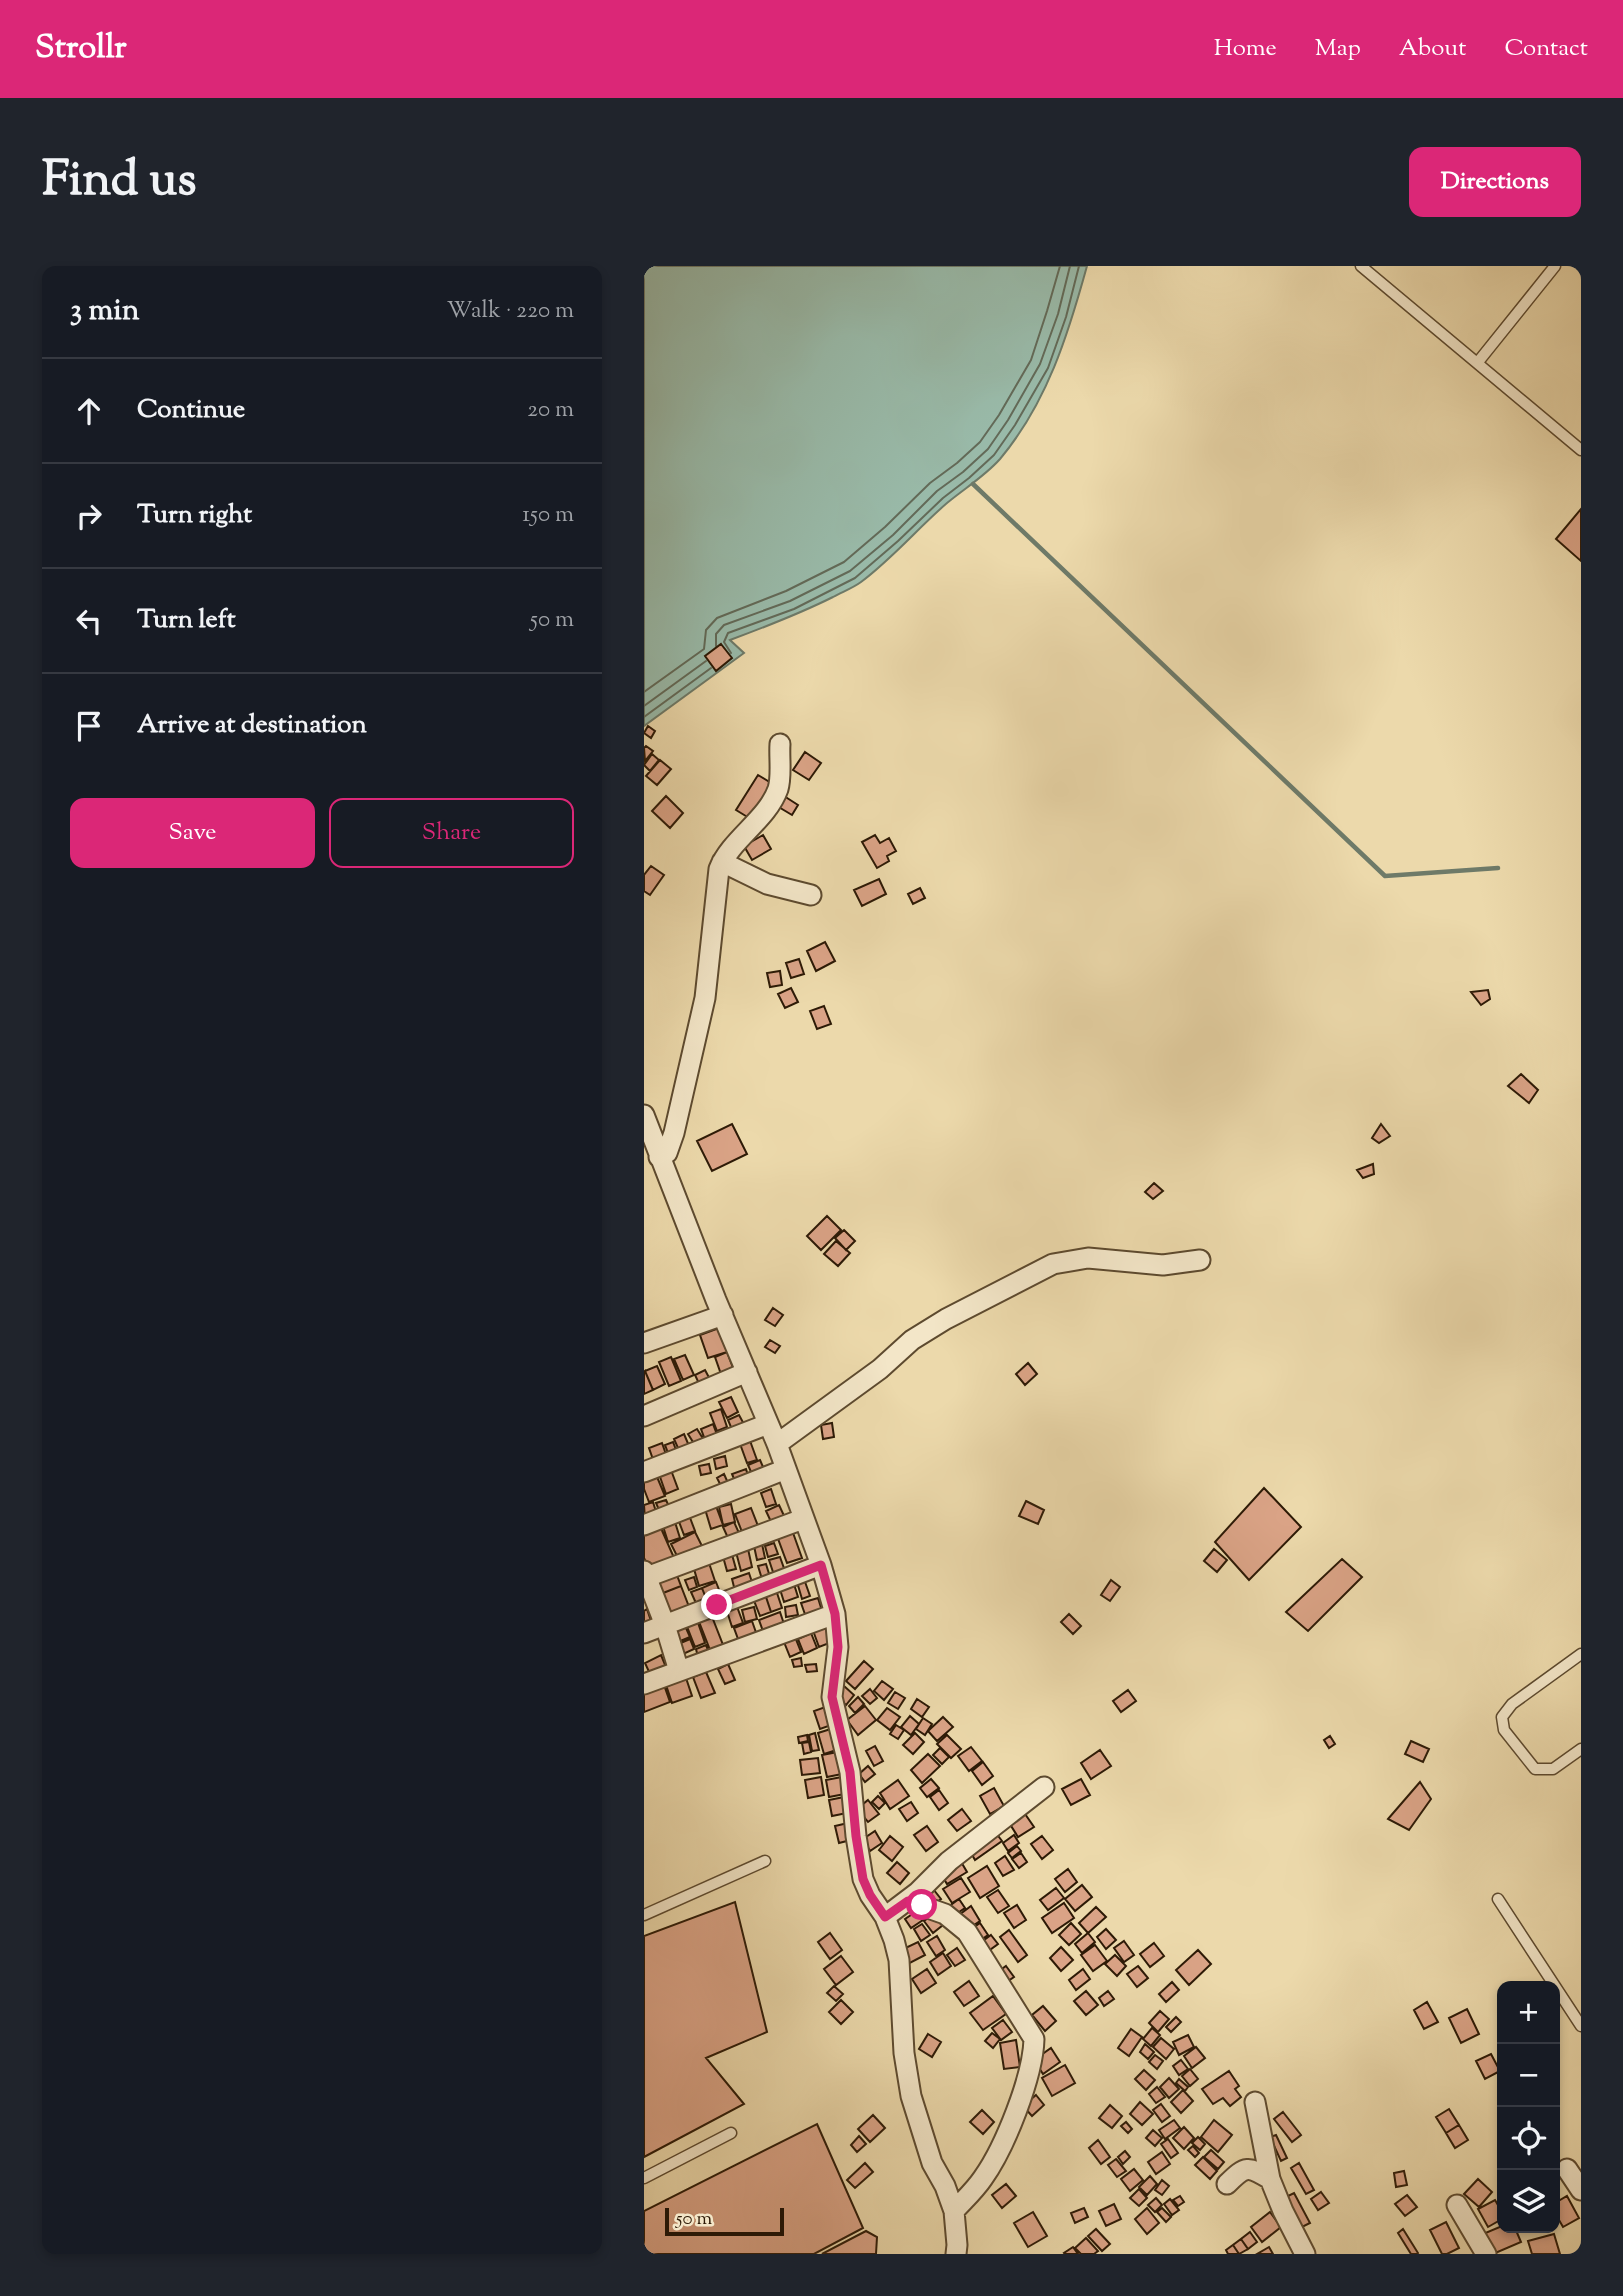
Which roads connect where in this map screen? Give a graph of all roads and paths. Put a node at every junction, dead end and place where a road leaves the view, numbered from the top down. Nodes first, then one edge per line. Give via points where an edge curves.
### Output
1 (1555, 266) edge
2 (1369, 268) edge
3 (1478, 362) junction
4 (1579, 444) edge
5 (780, 744) dead end
6 (722, 862) junction
7 (811, 895) dead end
8 (644, 1115) edge
9 (659, 1157) junction
10 (1200, 1260) dead end
11 (723, 1315) junction
12 (644, 1343) edge
13 (747, 1372) junction
14 (644, 1416) edge
15 (768, 1424) junction
16 (777, 1444) junction
17 (786, 1469) junction
18 (644, 1472) edge
19 (803, 1519) junction
20 (644, 1525) edge
21 (821, 1565) junction
22 (645, 1575) edge
23 (835, 1614) junction
24 (665, 1625) junction
25 (644, 1633) edge
26 (1581, 1654) edge
27 (680, 1671) junction
28 (644, 1684) edge
29 (1581, 1749) edge
30 (1044, 1787) dead end
31 (765, 1861) dead end
32 (1498, 1899) dead end
33 (908, 1901) junction
34 (644, 1915) edge
35 (885, 1917) junction
36 (1581, 2026) edge
37 (1255, 2102) dead end
38 (731, 2133) dead end
39 (1567, 2169) dead end
40 (644, 2178) edge
41 (1270, 2179) junction
42 (1227, 2184) dead end
43 (1581, 2190) edge
44 (1457, 2205) dead end
45 (954, 2211) junction
46 (956, 2254) edge
47 (1305, 2254) edge
48 (1486, 2254) edge

1 - 3 lane
2 - 3 lane
3 - 4 lane
5 - 6 street via 778,788
6 - 7 street via 767,884
6 - 9 street via 705,998 674,1133 667,1153
8 - 9 street
9 - 11 street
10 - 16 street via 1163,1265 1088,1258 1053,1264 912,1340 880,1370
11 - 12 street
11 - 13 street
13 - 14 street
13 - 15 street
15 - 16 street
15 - 18 street
16 - 17 street
17 - 19 street
17 - 20 street
19 - 21 street
19 - 22 street
21 - 23 street
21 - 24 street
22 - 24 street
23 - 27 street
23 - 35 street via 838,1647 833,1705 850,1772 863,1879
24 - 25 street
24 - 27 street
26 - 29 lane via 1512,1704 1502,1717 1504,1730 1535,1769 1553,1769
27 - 28 street
30 - 33 street via 949,1861
31 - 34 lane
32 - 36 lane
33 - 35 street
33 - 45 street via 945,1914 967,1932 1034,2039 1034,2057 999,2150 983,2178
35 - 45 street via 899,1960 911,2096 932,2163
37 - 41 street
38 - 40 lane
39 - 43 street
41 - 42 street via 1247,2168
41 - 47 street
44 - 48 street
45 - 46 street

